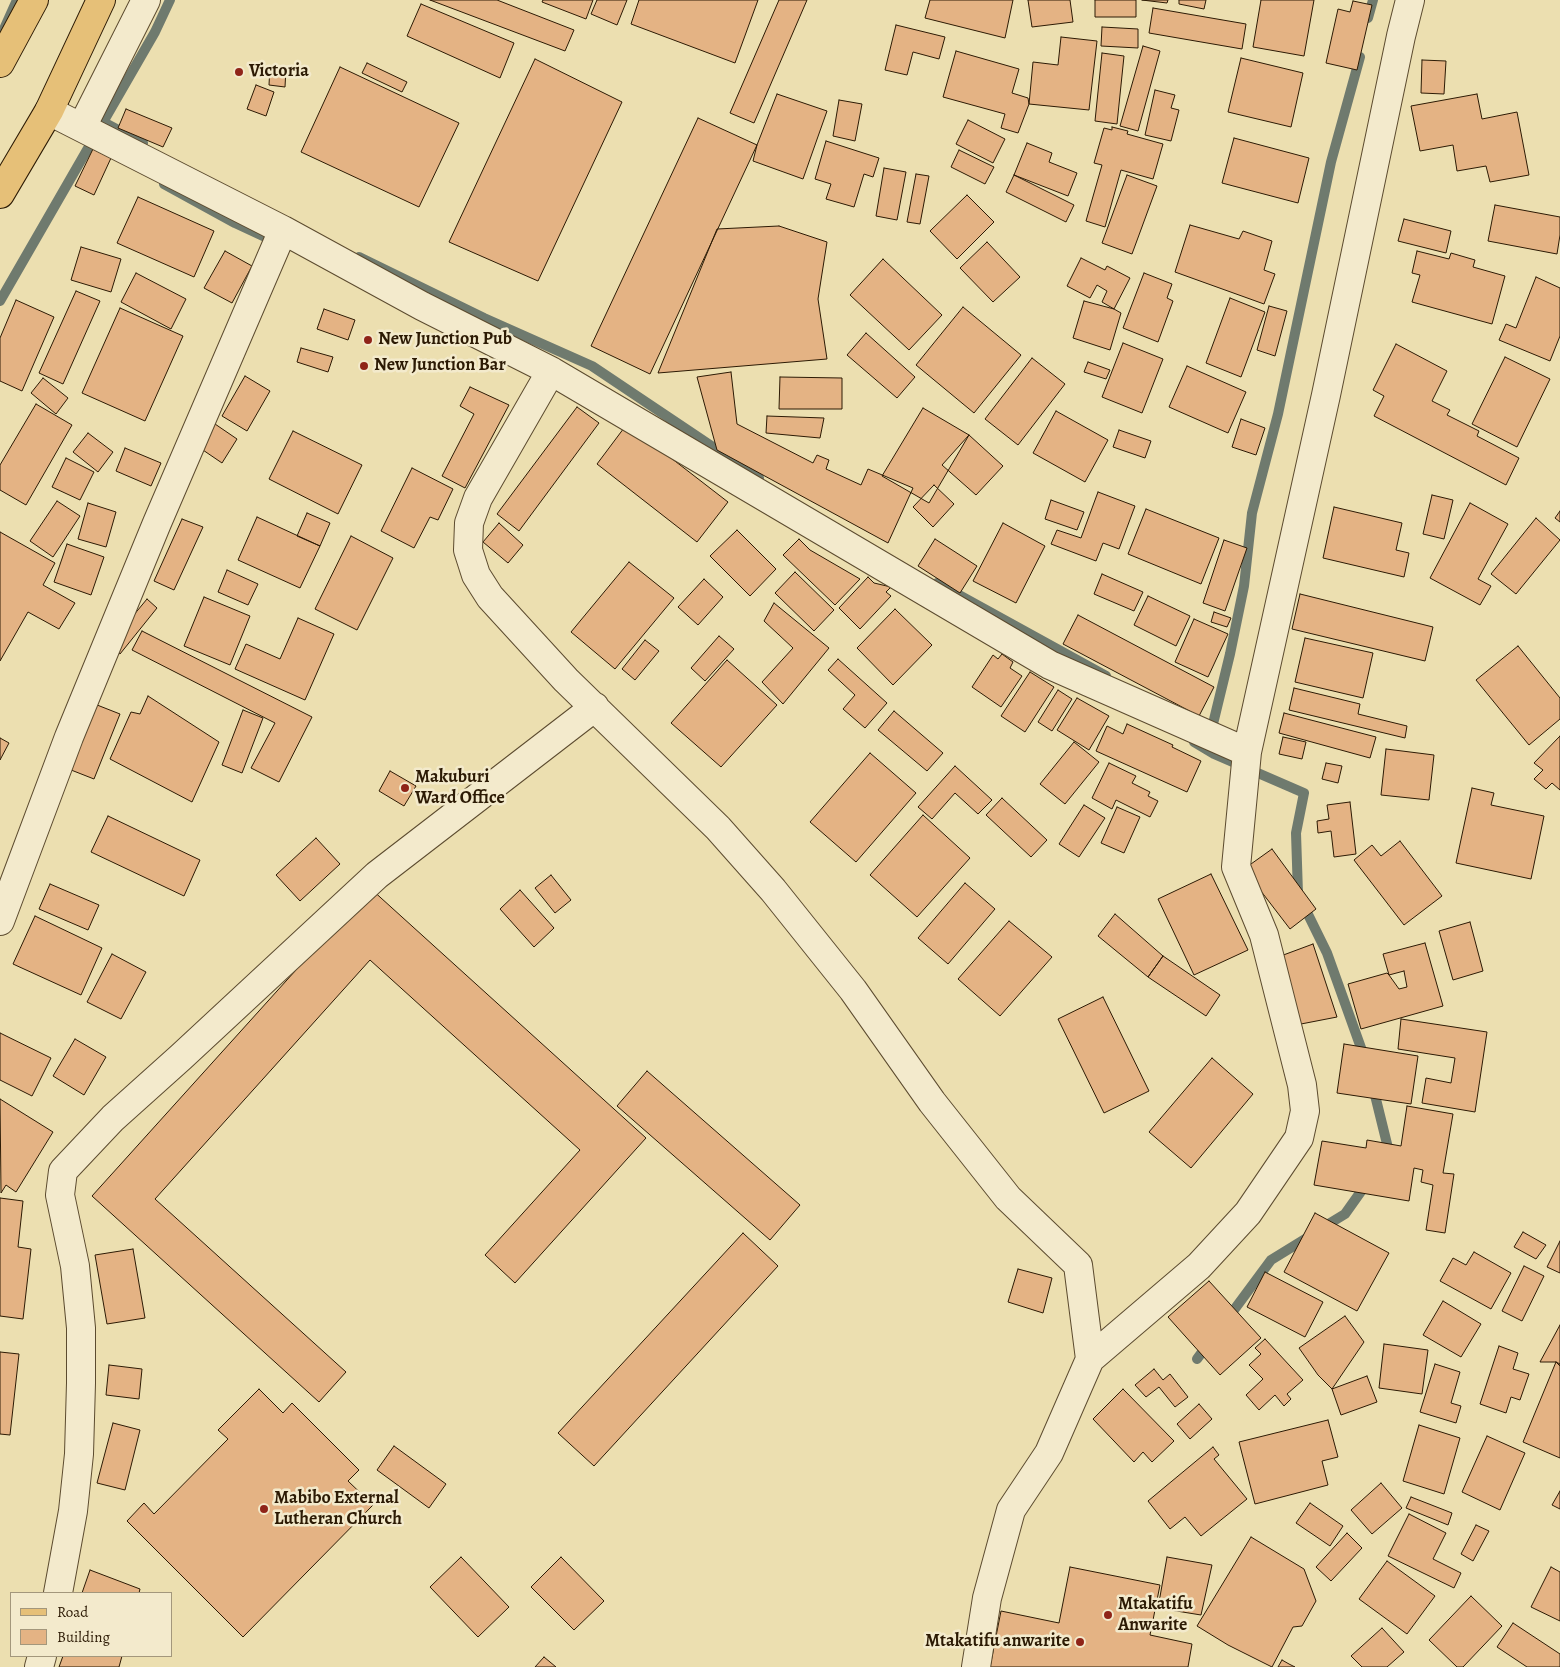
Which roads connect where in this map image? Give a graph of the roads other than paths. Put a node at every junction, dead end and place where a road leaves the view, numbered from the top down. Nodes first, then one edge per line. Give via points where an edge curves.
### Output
1 (34, 0) edge
2 (101, 0) edge
3 (146, 0) edge
4 (1410, 0) edge
5 (0, 63) edge
6 (49, 111) junction
7 (82, 127) junction
8 (0, 194) edge
9 (283, 230) junction
10 (552, 371) junction
11 (595, 707) junction
12 (1247, 752) junction
13 (0, 920) edge
14 (1090, 1359) junction
15 (58, 1592) edge
16 (976, 1667) edge

1 - 5 main road
2 - 6 main road
3 - 7 street
4 - 12 street
6 - 7 street
6 - 8 main road
7 - 9 street
9 - 10 street via 422,306
9 - 13 street via 84,701
10 - 11 street via 478,498 469,523 468,550 476,575 490,598
10 - 12 street via 1050,666
11 - 14 street via 718,828 773,890 853,990 932,1102 1008,1198 1078,1265
11 - 15 street via 377,875 113,1118 62,1171 60,1196 74,1266 81,1328 81,1383 73,1511
12 - 14 street via 1236,867 1264,935 1302,1085 1305,1111 1299,1138 1248,1213 1199,1266
14 - 16 street via 1048,1453 1011,1510 987,1598

